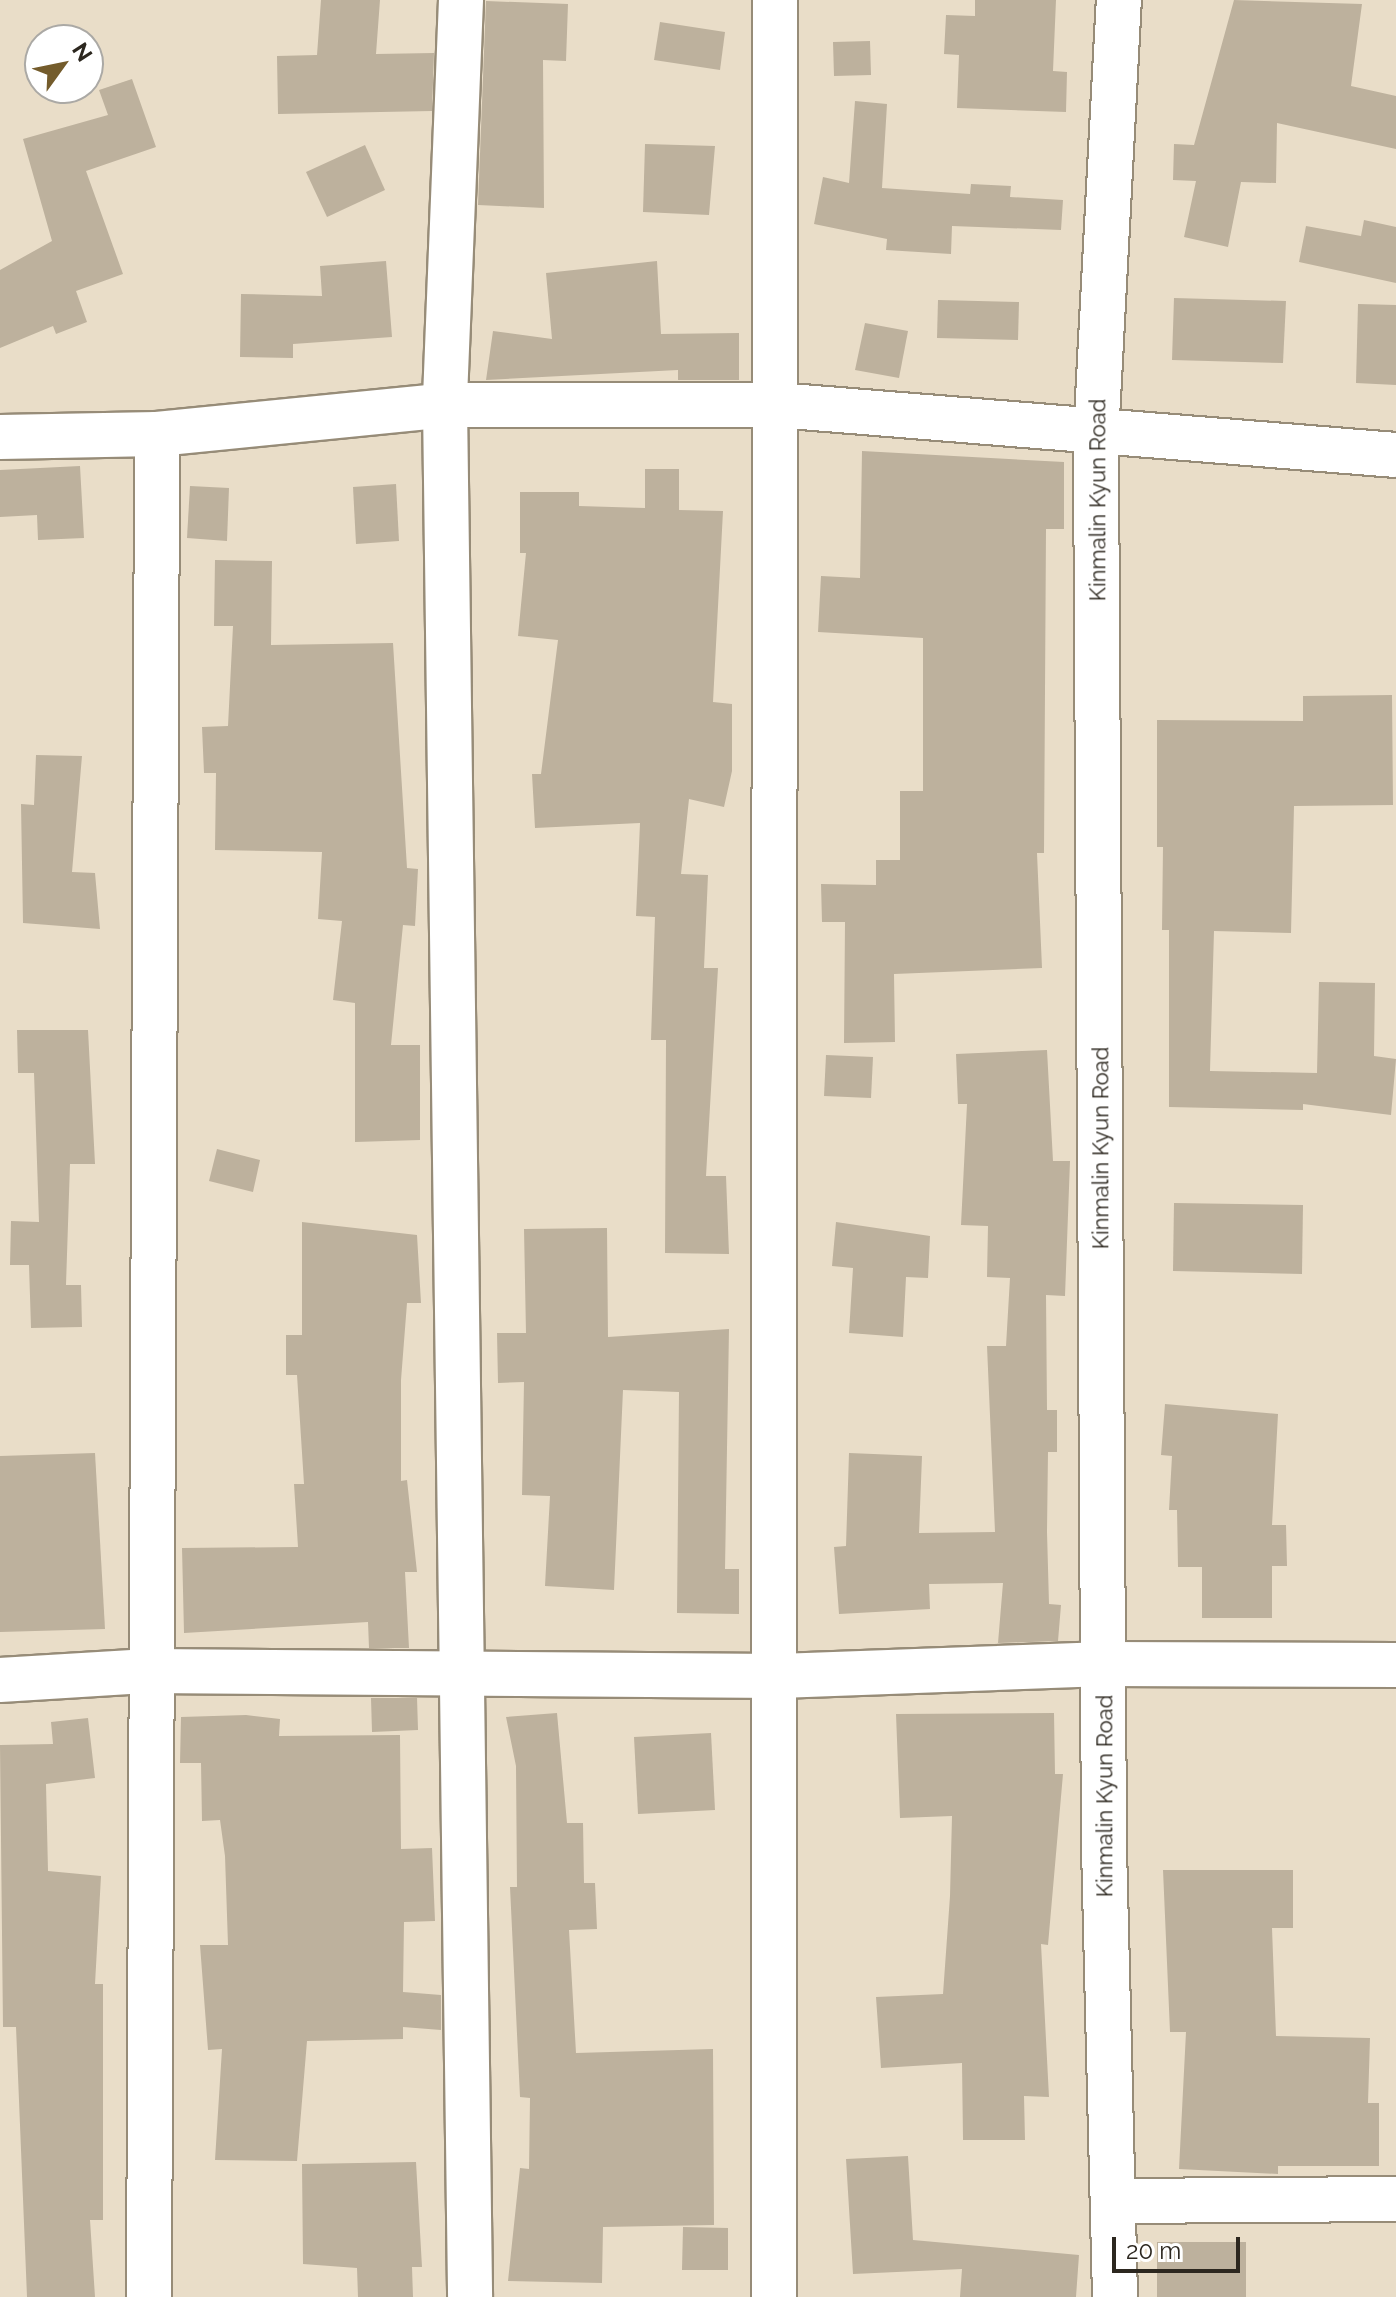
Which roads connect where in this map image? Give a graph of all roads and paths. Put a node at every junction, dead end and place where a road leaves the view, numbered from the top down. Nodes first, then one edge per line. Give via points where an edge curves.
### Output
1 (461, 0) edge
2 (775, 0) edge
3 (1119, 0) edge
4 (445, 405) junction
5 (777, 405) junction
6 (157, 434) junction
7 (1096, 436) junction
8 (0, 437) edge
9 (1396, 455) edge
10 (1105, 1664) junction
11 (1396, 1665) edge
12 (464, 1670) junction
13 (149, 1671) junction
14 (779, 1676) junction
15 (0, 1680) edge
16 (1396, 2199) edge
17 (1115, 2201) junction
18 (149, 2297) edge
19 (470, 2297) edge
20 (774, 2297) edge
21 (1115, 2297) edge

1 - 4 street
2 - 5 street
3 - 7 street, Kinmalin Kyun Road
4 - 5 street
4 - 6 street
4 - 12 street
5 - 7 street
5 - 14 street
6 - 8 street
6 - 13 street
7 - 9 street
7 - 10 street, Kinmalin Kyun Road
10 - 11 street
10 - 14 street
10 - 17 street, Kinmalin Kyun Road
12 - 13 street
12 - 14 street
12 - 19 street
13 - 15 street
13 - 18 street
14 - 20 street
16 - 17 street
17 - 21 street, Kinmalin Kyun Road

